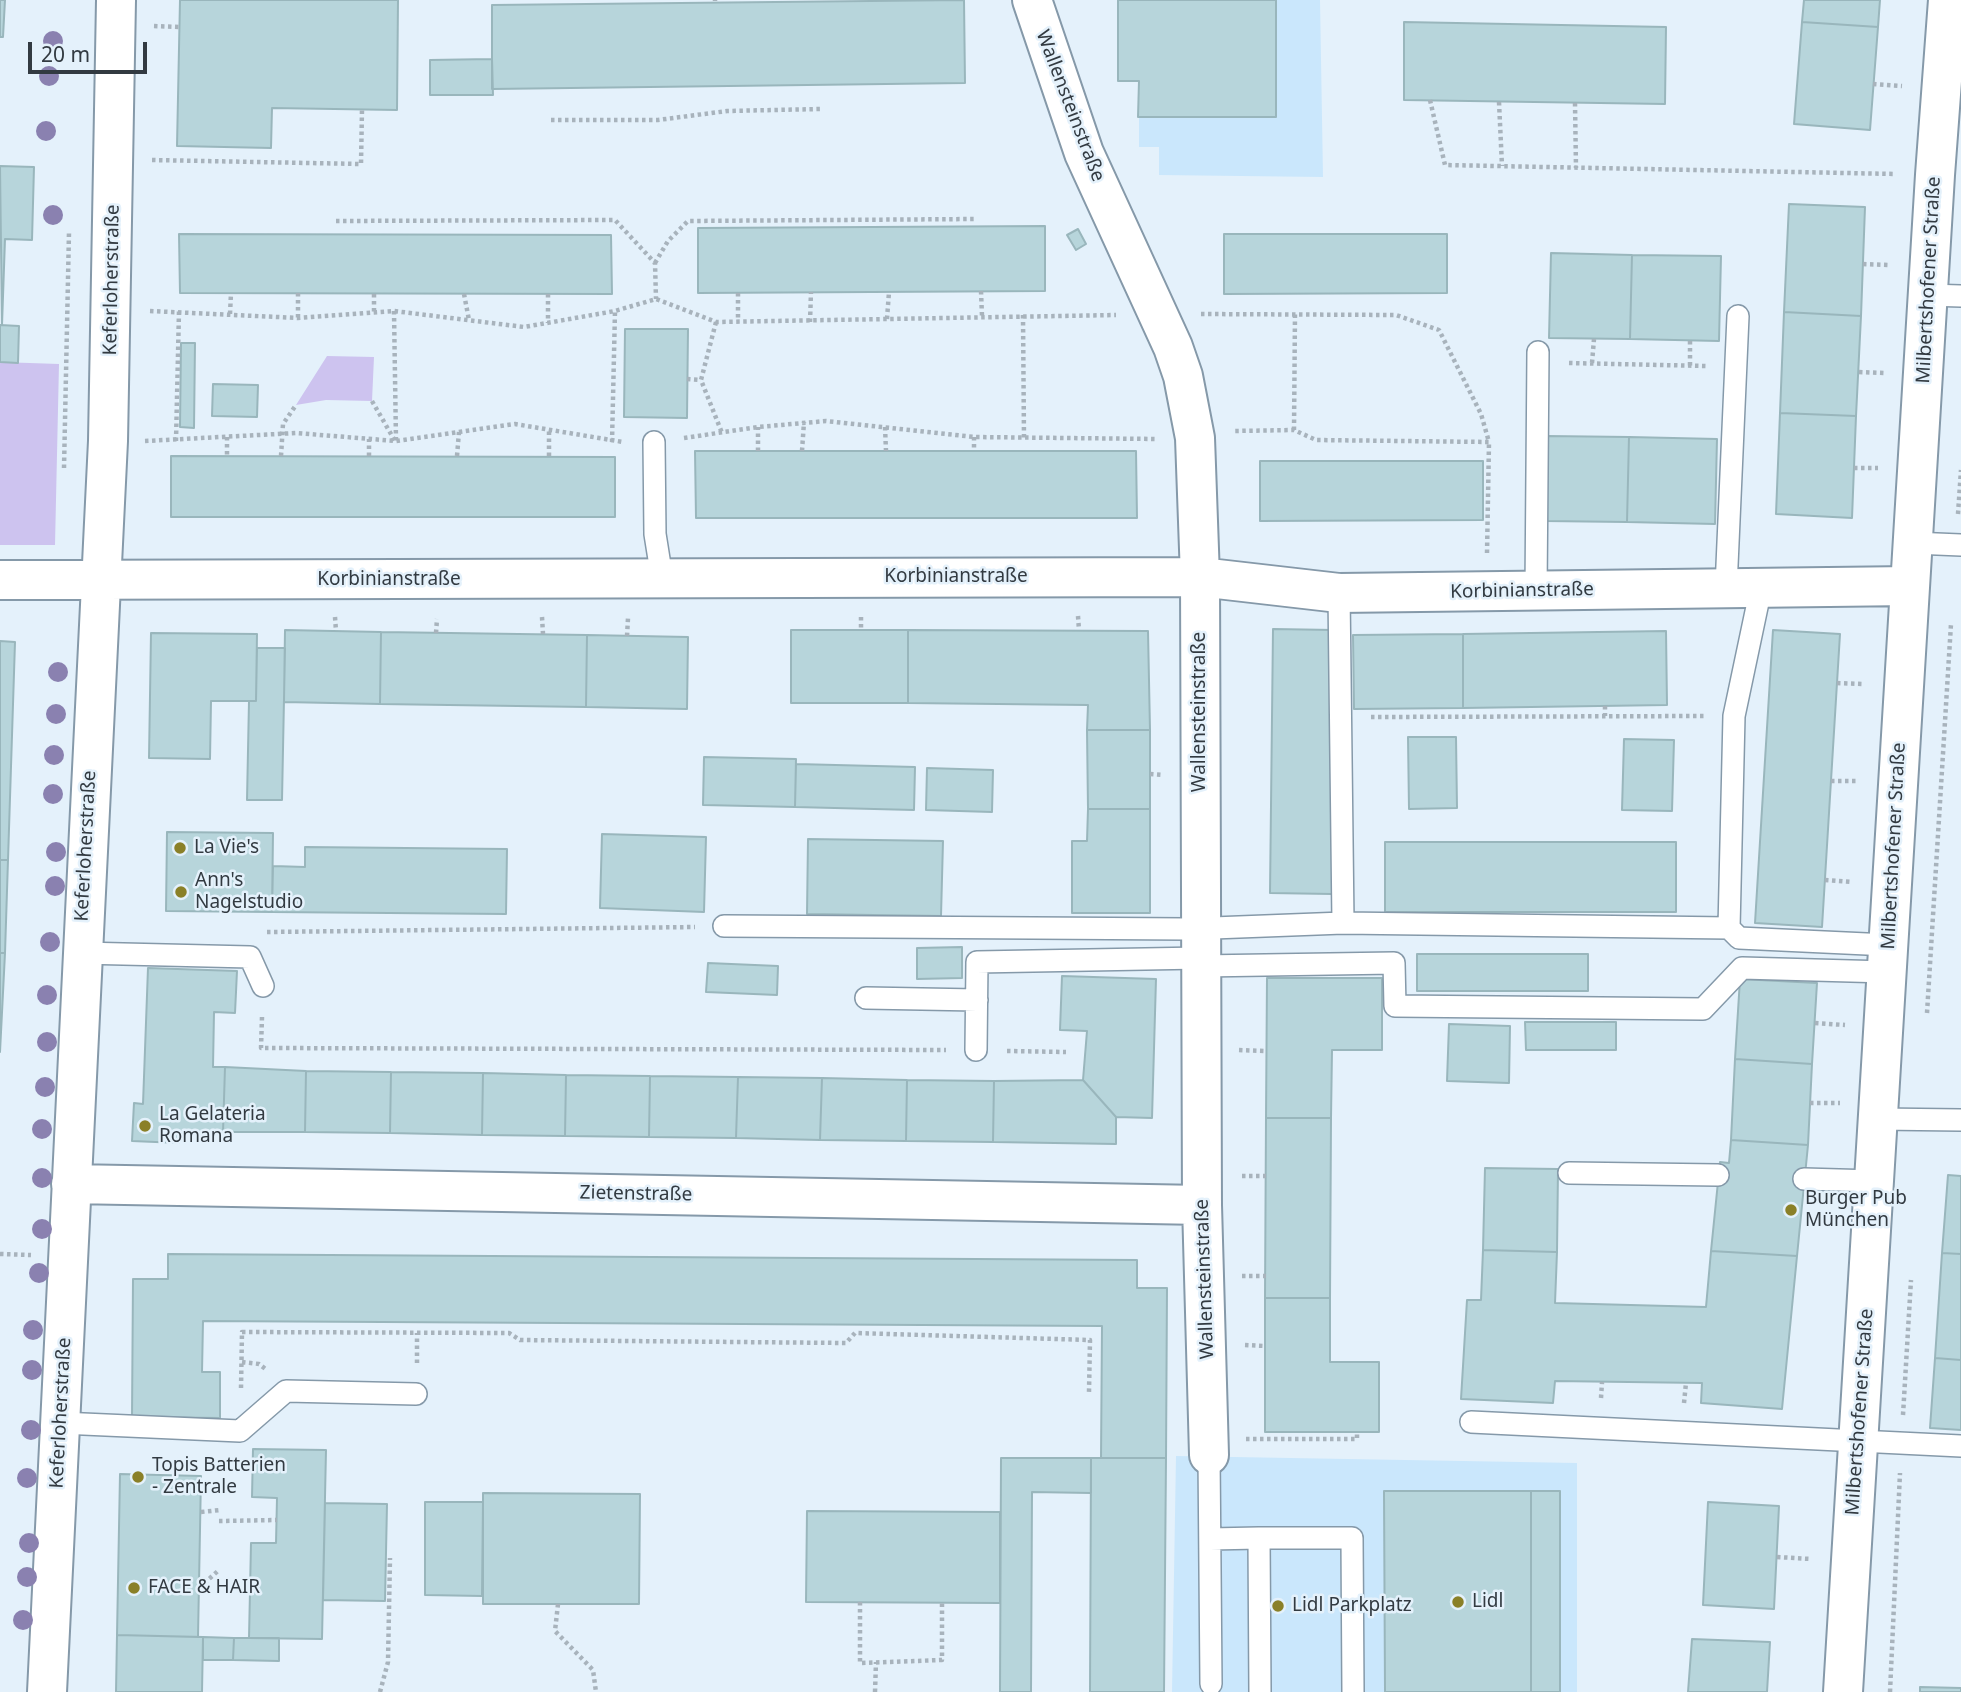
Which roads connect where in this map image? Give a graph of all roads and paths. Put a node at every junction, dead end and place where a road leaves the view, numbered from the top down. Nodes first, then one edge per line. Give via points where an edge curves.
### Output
1 (116, 0) edge
2 (1032, 0) edge
3 (1948, 0) edge
4 (147, 25) dead end
5 (179, 27) dead end
6 (1430, 100) dead end
7 (1499, 102) dead end
8 (1575, 103) dead end
9 (362, 109) dead end
10 (820, 109) dead end
11 (551, 120) dead end
12 (140, 159) dead end
13 (1502, 166) junction
14 (1576, 168) junction
15 (1934, 175) junction
16 (975, 219) dead end
17 (336, 221) dead end
18 (655, 263) junction
19 (981, 291) dead end
20 (810, 292) dead end
21 (889, 292) dead end
22 (231, 293) dead end
23 (298, 293) dead end
24 (738, 293) dead end
25 (374, 294) dead end
26 (464, 294) dead end
27 (548, 294) dead end
28 (1945, 295) edge
29 (656, 299) junction
30 (112, 310) junction
31 (179, 311) junction
32 (394, 311) junction
33 (615, 311) junction
34 (374, 313) junction
35 (1295, 313) junction
36 (230, 314) junction
37 (1160, 314) junction
38 (1023, 315) junction
39 (982, 316) junction
40 (1738, 316) dead end
41 (298, 318) junction
42 (469, 320) junction
43 (887, 320) junction
44 (716, 321) junction
45 (738, 321) junction
46 (810, 322) junction
47 (548, 323) junction
48 (1594, 339) dead end
49 (1690, 341) dead end
50 (1538, 357) joint
51 (1592, 363) junction
52 (1690, 366) junction
53 (1736, 367) junction
54 (687, 379) dead end
55 (701, 380) junction
56 (372, 401) dead end
57 (296, 405) dead end
58 (804, 422) dead end
59 (758, 427) dead end
60 (885, 427) dead end
61 (550, 430) dead end
62 (1294, 430) junction
63 (1194, 431) junction
64 (459, 432) dead end
65 (722, 433) dead end
66 (227, 437) dead end
67 (974, 437) dead end
68 (369, 439) dead end
69 (1024, 439) dead end
70 (176, 441) dead end
71 (612, 442) dead end
72 (654, 442) dead end
73 (1489, 442) junction
74 (758, 451) dead end
75 (974, 451) dead end
76 (802, 452) dead end
77 (886, 452) dead end
78 (227, 456) dead end
79 (281, 456) dead end
80 (369, 456) dead end
81 (457, 456) dead end
82 (550, 456) dead end
83 (1961, 470) edge
84 (1913, 543) junction
85 (1958, 545) edge
86 (1200, 577) junction
87 (662, 578) junction
88 (100, 579) junction
89 (0, 580) edge
90 (1910, 586) junction
91 (1743, 588) junction
92 (1536, 591) junction
93 (1486, 592) junction
94 (1339, 593) junction
95 (1951, 614) dead end
96 (1605, 706) dead end
97 (1516, 707) dead end
98 (1605, 716) junction
99 (1734, 716) junction
100 (1340, 717) junction
101 (1517, 717) junction
102 (1343, 923) junction
103 (724, 926) joint
104 (1729, 928) junction
105 (262, 932) dead end
106 (1201, 951) junction
107 (81, 953) junction
108 (1888, 959) junction
109 (262, 986) joint
110 (866, 998) dead end
111 (977, 1000) junction
112 (1927, 1014) dead end
113 (976, 1051) junction
114 (1066, 1052) dead end
115 (1878, 1119) junction
116 (1961, 1120) edge
117 (1569, 1173) dead end
118 (1718, 1175) dead end
119 (1804, 1178) dead end
120 (1874, 1181) junction
121 (71, 1184) junction
122 (1202, 1205) junction
123 (1912, 1268) dead end
124 (1090, 1392) dead end
125 (416, 1394) dead end
126 (1471, 1422) dead end
127 (61, 1423) junction
128 (240, 1431) junction
129 (1357, 1432) dead end
130 (1858, 1439) junction
131 (1902, 1442) junction
132 (1961, 1446) edge
133 (1209, 1447) junction
134 (220, 1510) dead end
135 (201, 1512) dead end
136 (277, 1520) dead end
137 (219, 1521) dead end
138 (1259, 1538) junction
139 (1210, 1539) junction
140 (390, 1558) dead end
141 (219, 1570) dead end
142 (199, 1588) dead end
143 (860, 1602) dead end
144 (942, 1603) dead end
145 (558, 1604) dead end
146 (876, 1662) junction
147 (1211, 1684) dead end
148 (47, 1692) edge
149 (380, 1692) edge
150 (596, 1692) edge
151 (875, 1692) edge
152 (1260, 1692) edge
153 (1353, 1692) edge
154 (1843, 1692) edge
155 (1890, 1692) edge

1 - 30 street, Keferloherstraße
2 - 37 street, Wallensteinstraße via 1084,153
3 - 15 street, Milbertshofener Straße
4 - 5 path
6 - 13 path via 1445,165
7 - 13 path
8 - 14 path
9 - 12 path via 361,164
10 - 11 path via 727,111 658,120
13 - 14 path
14 - 15 path
15 - 28 street, Milbertshofener Straße
16 - 18 path via 688,221
17 - 18 path via 615,220
18 - 29 path
19 - 39 path
20 - 46 path
21 - 43 path
22 - 36 path
23 - 41 path
24 - 45 path
25 - 34 path
26 - 42 path
27 - 47 path
28 - 84 street, Milbertshofener Straße
29 - 33 path
29 - 44 path
30 - 31 path
30 - 88 street, Keferloherstraße
31 - 36 path
31 - 70 path
32 - 34 path
32 - 42 path
32 - 56 path via 396,441
33 - 47 path
33 - 71 path
34 - 41 path
35 - 37 path
35 - 62 path
35 - 73 path via 1396,315 1439,330 1481,414
36 - 41 path
37 - 38 path
37 - 63 street, Wallensteinstraße via 1183,376
38 - 39 path
38 - 69 path
39 - 43 path
40 - 53 lane
42 - 47 path via 524,327
43 - 46 path
44 - 45 path
44 - 55 path
45 - 46 path
48 - 51 path
49 - 52 path
50 - 51 path
50 - 92 lane
51 - 52 path
52 - 53 path
53 - 91 lane
54 - 55 path
55 - 65 path
57 - 79 path via 283,424
58 - 76 path
59 - 74 path
60 - 77 path
61 - 82 path
62 - 63 path
62 - 73 path via 1316,440
63 - 86 street, Wallensteinstraße
64 - 81 path
66 - 78 path
67 - 75 path
68 - 80 path
72 - 87 lane via 655,534
73 - 93 path
83 - 85 path
84 - 85 lane
84 - 90 street, Milbertshofener Straße
86 - 87 street, Korbinianstraße
86 - 94 street, Korbinianstraße
86 - 106 street, Wallensteinstraße
87 - 88 street, Korbinianstraße
88 - 89 street, Korbinianstraße
88 - 107 street, Keferloherstraße
90 - 91 street, Korbinianstraße
90 - 108 street, Milbertshofener Straße
91 - 92 street, Korbinianstraße
91 - 99 lane
92 - 93 street, Korbinianstraße
93 - 94 street, Korbinianstraße
94 - 100 lane
95 - 112 path
96 - 98 path
97 - 101 path
98 - 99 path
98 - 101 path
99 - 104 lane
100 - 101 path
100 - 102 lane
102 - 104 lane
102 - 106 lane
103 - 105 path
103 - 106 lane
104 - 108 lane via 1739,938
106 - 108 lane via 1394,963 1395,1006 1703,1009 1742,968
106 - 111 lane via 977,962
106 - 122 street, Wallensteinstraße
107 - 109 lane via 250,957
107 - 121 street, Keferloherstraße
108 - 115 street, Milbertshofener Straße
109 - 113 path via 261,1048
110 - 111 lane
111 - 113 lane
113 - 114 path
115 - 116 lane
115 - 120 street, Milbertshofener Straße
117 - 118 lane
119 - 120 lane
120 - 130 street, Milbertshofener Straße
121 - 122 street, Zietenstraße
121 - 127 street, Keferloherstraße
122 - 133 street, Wallensteinstraße
123 - 131 path
124 - 128 path via 1090,1340 855,1334 846,1343 520,1340 509,1333 243,1332
125 - 128 lane via 286,1391
126 - 130 lane
127 - 128 lane
127 - 148 street, Keferloherstraße
129 - 133 path via 1357,1439
130 - 131 lane
130 - 154 street, Milbertshofener Straße
131 - 132 lane
131 - 155 path
133 - 139 lane
134 - 135 path
136 - 137 path
138 - 139 lane
138 - 152 lane
138 - 153 lane via 1352,1538
139 - 147 lane
140 - 149 path via 388,1662
141 - 142 path
143 - 146 path via 860,1662
144 - 146 path via 942,1660
145 - 150 path via 555,1631 593,1670
146 - 151 path

